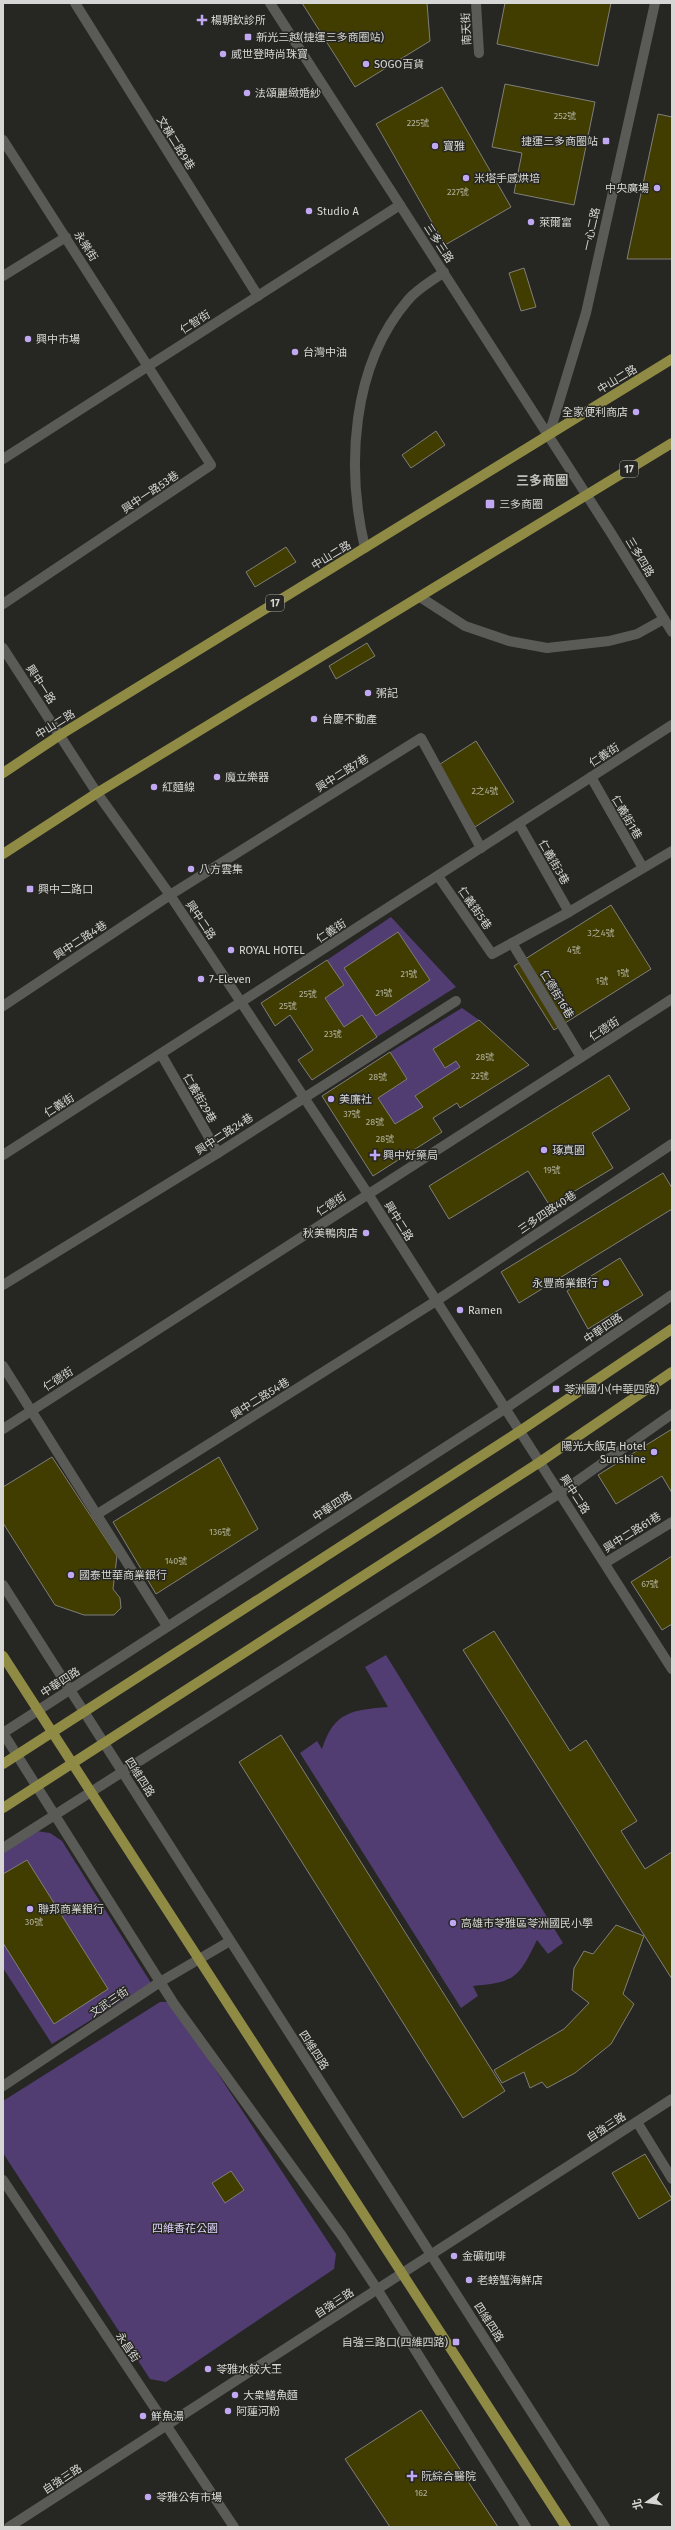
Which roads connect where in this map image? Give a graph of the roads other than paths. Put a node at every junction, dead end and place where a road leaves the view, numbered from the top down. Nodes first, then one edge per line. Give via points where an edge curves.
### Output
1 (75, 3) edge
2 (270, 3) edge
3 (476, 3) edge
4 (655, 3) edge
5 (479, 53) dead end
6 (3, 140) edge
7 (400, 204) junction
8 (66, 237) junction
9 (444, 272) junction
10 (3, 276) edge
11 (258, 296) junction
12 (672, 359) edge
13 (149, 366) junction
14 (549, 435) junction
15 (672, 443) edge
16 (3, 460) edge
17 (587, 495) junction
18 (364, 548) junction
19 (420, 597) junction
20 (3, 604) edge
21 (664, 619) junction
22 (672, 632) edge
23 (3, 648) edge
24 (672, 725) edge
25 (60, 735) junction
26 (3, 773) edge
27 (591, 778) junction
28 (97, 793) junction
29 (519, 824) junction
30 (481, 848) junction
31 (672, 850) edge
32 (3, 854) edge
33 (643, 868) junction
34 (438, 876) junction
35 (170, 895) junction
36 (569, 912) junction
37 (512, 943) junction
38 (672, 999) edge
39 (456, 1001) dead end
40 (242, 1003) junction
41 (3, 1006) edge
42 (161, 1054) junction
43 (582, 1057) junction
44 (302, 1097) junction
45 (672, 1144) edge
46 (218, 1153) junction
47 (3, 1155) edge
48 (368, 1194) junction
49 (3, 1285) edge
50 (672, 1295) edge
51 (436, 1301) junction
52 (672, 1329) edge
53 (3, 1366) edge
54 (672, 1372) edge
55 (506, 1408) junction
56 (32, 1410) junction
57 (672, 1414) edge
58 (3, 1429) edge
59 (520, 1431) junction
60 (540, 1462) junction
61 (560, 1493) junction
62 (96, 1516) junction
63 (672, 1522) edge
64 (605, 1563) junction
65 (3, 1585) edge
66 (167, 1626) junction
67 (3, 1656) edge
68 (669, 1657) edge
69 (672, 1669) edge
70 (70, 1690) junction
71 (39, 1710) junction
72 (84, 1712) junction
73 (53, 1732) junction
74 (3, 1733) edge
75 (104, 1744) junction
76 (16, 1754) junction
77 (3, 1764) edge
78 (72, 1764) junction
79 (122, 1772) junction
80 (37, 1786) junction
81 (91, 1793) junction
82 (3, 1808) edge
83 (55, 1815) junction
84 (3, 1848) edge
85 (230, 1940) junction
86 (199, 1960) junction
87 (160, 1982) junction
88 (3, 2086) edge
89 (672, 2099) edge
90 (637, 2122) junction
91 (672, 2179) edge
92 (3, 2180) edge
93 (431, 2254) junction
94 (402, 2273) junction
95 (377, 2289) junction
96 (166, 2425) junction
97 (9, 2527) edge
98 (234, 2527) edge
99 (526, 2527) edge
100 (566, 2527) edge
101 (605, 2527) edge

1 - 11 street, 文橫二路9巷
2 - 7 street, 三多三路
3 - 5 street, 南天街
4 - 14 street, 一心二路 via 586,312
6 - 8 street, 永樂街
7 - 9 street, 三多三路
7 - 11 street, 仁智街
8 - 10 street
8 - 13 street, 永樂街
9 - 14 street, 三多三路
9 - 18 street via 408,299 385,333 367,380 356,424 355,465 356,513
11 - 13 street, 仁智街
12 - 14 main road, 中山二路 / 17
13 - 16 street, 仁智街
13 - 20 street, 興中一路53巷 via 211,465
14 - 17 street, 三多三路
14 - 18 main road, 中山二路 / 17
15 - 17 main road, 17
17 - 19 main road, 17
17 - 21 street, 三多四路
18 - 25 main road, 中山二路 / 17
19 - 21 street via 439,612 464,626 509,641 547,648 609,641 638,634
19 - 28 main road, 17
21 - 22 street, 三多四路
23 - 25 street, 興中一路
24 - 27 street, 仁義街
25 - 26 main road, 中山二路 / 17
25 - 28 street, 興中一路
27 - 29 street, 仁義街
27 - 33 street, 仁義街1巷
28 - 32 main road, 17
28 - 35 street, 興中二路
29 - 30 street, 仁義街
29 - 36 street, 仁義街3巷
30 - 34 street, 仁義街
30 - 35 street, 興中二路7巷 via 421,738
31 - 33 street
33 - 36 street
34 - 37 street, 仁義街5巷 via 492,954
34 - 40 street, 仁義街
35 - 40 street, 興中二路
35 - 41 street, 興中二路4巷
36 - 37 street
37 - 43 street, 仁德街16巷
38 - 43 street, 仁德街
39 - 44 street, 興中二路24巷
40 - 42 street, 仁義街
40 - 44 street, 興中二路
42 - 46 street, 仁義街29巷
42 - 47 street, 仁義街
43 - 48 street, 仁德街
44 - 46 street, 興中二路24巷
44 - 48 street, 興中二路
45 - 51 street, 三多四路40巷
46 - 49 street, 興中二路24巷
48 - 51 street, 興中二路
48 - 56 street, 仁德街
50 - 55 street, 中華四路
51 - 55 street, 興中二路
51 - 62 street, 興中二路54巷
52 - 59 main road
53 - 56 street
54 - 60 main road
55 - 59 street, 興中二路
55 - 66 street, 中華四路
56 - 58 street, 仁德街
56 - 62 street
57 - 61 street
59 - 60 street, 興中二路
59 - 72 main road
60 - 61 street, 興中二路
60 - 75 main road
61 - 64 street, 興中二路
61 - 79 street
62 - 66 street
63 - 64 street, 興中二路61巷
64 - 68 street, 興中二路
65 - 70 street, 四維四路
66 - 70 street, 中華四路
67 - 71 main road
68 - 69 street, 興中二路
70 - 71 street, 中華四路
70 - 72 street, 四維四路
71 - 73 main road
71 - 74 street, 中華四路
72 - 73 main road
72 - 75 street, 四維四路
73 - 76 main road
73 - 78 main road
74 - 76 street
75 - 78 main road
75 - 79 street, 四維四路
76 - 77 main road
76 - 80 street
78 - 80 main road
78 - 81 main road
79 - 81 street
79 - 85 street, 四維四路
80 - 82 main road
80 - 83 street
81 - 83 street
81 - 86 main road
83 - 84 street
83 - 87 street
85 - 86 street, 文武三街
85 - 93 street, 四維四路
86 - 87 street, 文武三街
86 - 94 main road
87 - 88 street, 文武三街
87 - 95 street via 342,2236
89 - 90 street, 自強三路
90 - 91 street
90 - 93 street, 自強三路
92 - 96 street, 永昌街
93 - 94 street, 自強三路
93 - 101 street, 四維四路
94 - 95 street, 自強三路
94 - 100 main road
95 - 96 street, 自強三路
95 - 99 street
96 - 97 street, 自強三路
96 - 98 street, 永昌街

